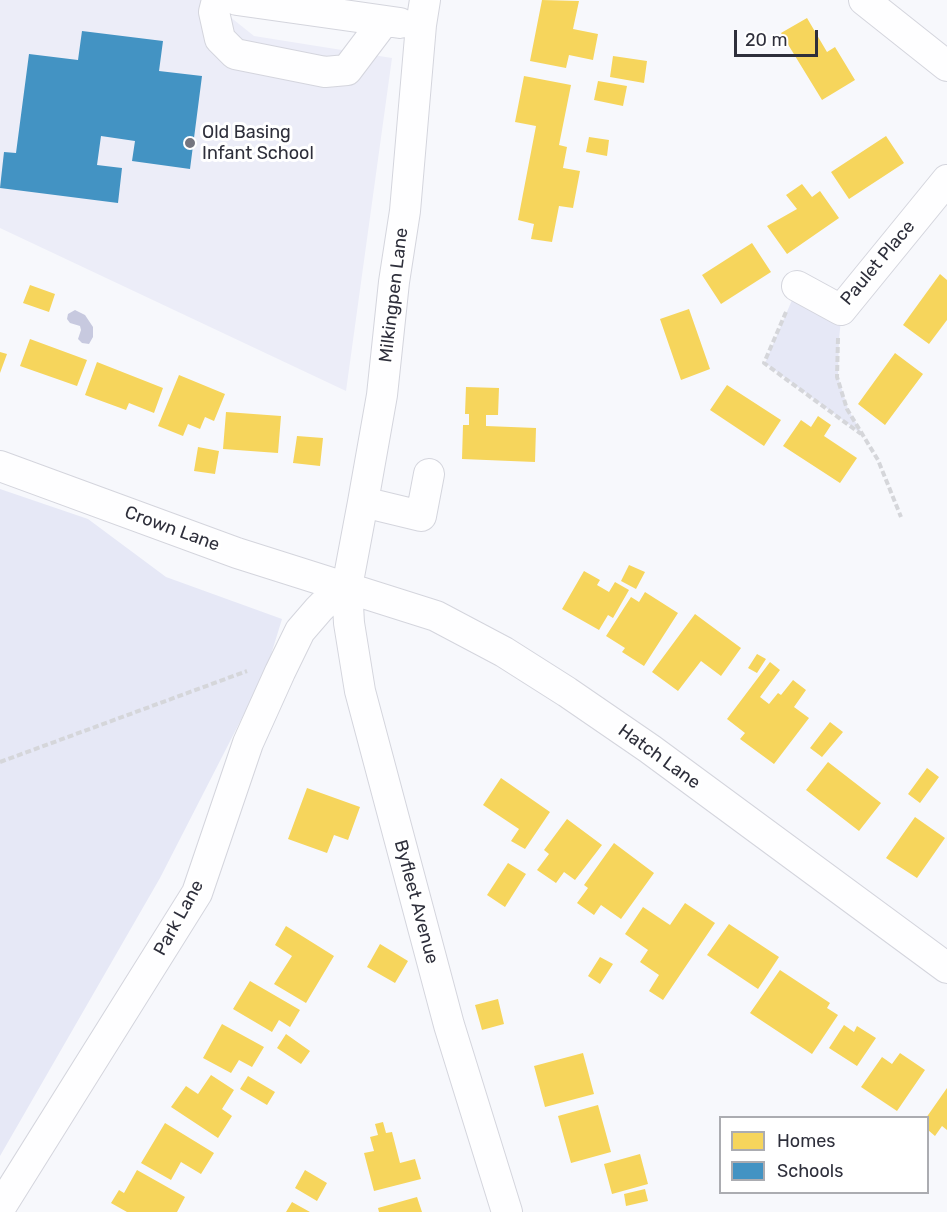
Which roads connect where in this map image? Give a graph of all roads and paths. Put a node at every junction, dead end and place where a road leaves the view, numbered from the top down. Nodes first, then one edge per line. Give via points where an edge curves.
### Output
1 (218, 0) edge
2 (237, 0) edge
3 (864, 0) edge
4 (423, 12) edge
5 (384, 21) junction
6 (947, 66) edge
7 (947, 180) edge
8 (797, 286) joint
9 (841, 310) junction
10 (862, 435) junction
11 (0, 466) edge
12 (429, 474) dead end
13 (363, 502) junction
14 (901, 517) dead end
15 (347, 587) junction
16 (254, 669) dead end
17 (0, 762) edge
18 (947, 968) edge
19 (0, 1208) edge
20 (507, 1212) edge

1 - 5 street via 214,12 220,39 235,54 325,72 347,70
2 - 5 street
3 - 6 street
4 - 5 street
4 - 13 street, Milkingpen Lane via 405,211 382,395
7 - 9 street, Paulet Place
8 - 9 street, Paulet Place
8 - 10 path via 764,363
9 - 10 path via 837,377 847,410
10 - 14 path via 878,460
11 - 15 street, Crown Lane via 237,553
12 - 13 street via 421,516
13 - 15 street, Milkingpen Lane
15 - 18 street, Hatch Lane via 436,616 567,692
15 - 19 street, Park Lane via 332,596 300,631 248,743 197,893
15 - 20 street, Byfleet Avenue via 360,691 449,1025
16 - 17 path

